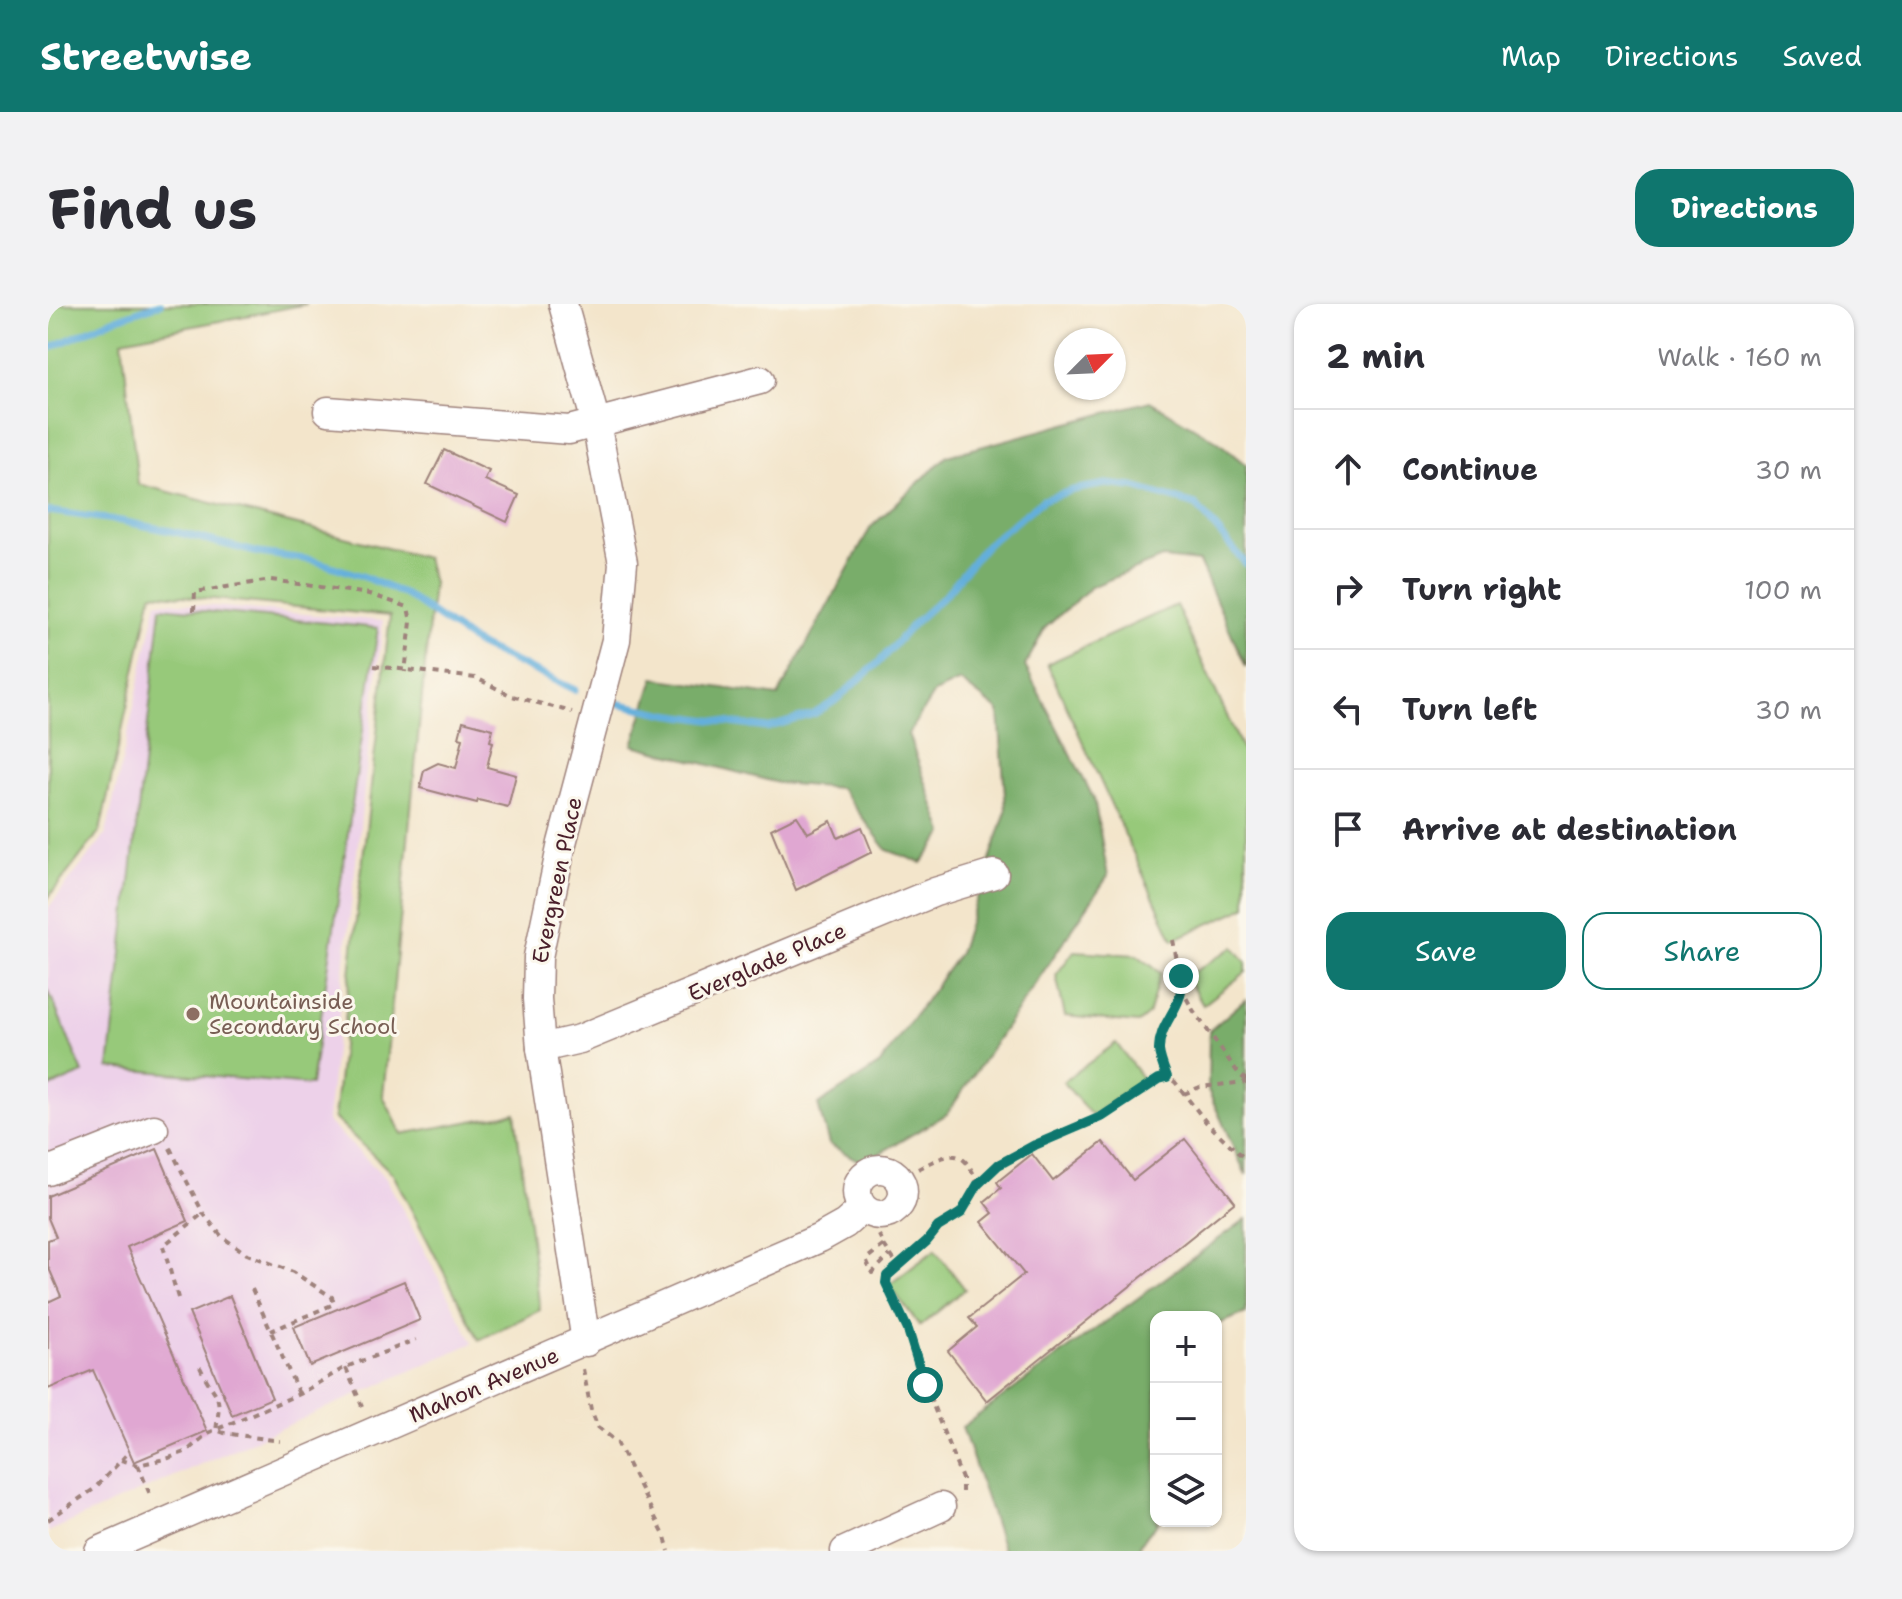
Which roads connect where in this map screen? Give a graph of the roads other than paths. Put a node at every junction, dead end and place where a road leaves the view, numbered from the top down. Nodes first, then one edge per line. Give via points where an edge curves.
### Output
1 (563, 304) edge
2 (760, 380) dead end
3 (328, 411) dead end
4 (596, 423) junction
5 (994, 874) dead end
6 (541, 1048) junction
7 (154, 1129) road end
8 (48, 1171) edge
9 (863, 1208) dead end
10 (583, 1351) junction
11 (941, 1507) dead end
12 (99, 1551) edge
13 (845, 1551) edge

1 - 4 street, Evergreen Place
2 - 4 street
3 - 4 street via 569,430
4 - 6 street, Evergreen Place via 623,563 616,640 538,957
5 - 6 street, Everglade Place via 935,892 580,1039
6 - 10 street, Evergreen Place
7 - 8 street
9 - 10 street, Mahon Avenue via 820,1238
10 - 12 street, Mahon Avenue
11 - 13 street

